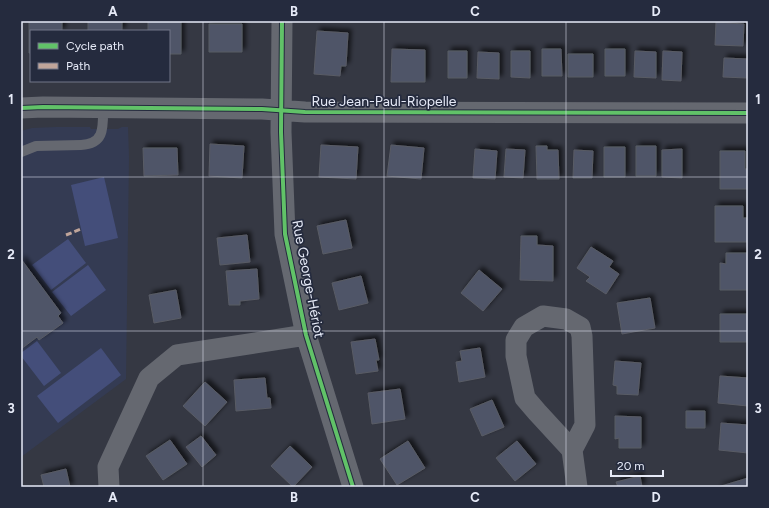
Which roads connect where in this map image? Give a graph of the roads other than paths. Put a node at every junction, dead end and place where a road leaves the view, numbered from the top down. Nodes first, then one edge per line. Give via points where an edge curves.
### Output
1 (282, 21) edge
2 (21, 108) edge
3 (103, 108) junction
4 (281, 110) junction
5 (748, 114) edge
6 (21, 152) edge
7 (306, 335) junction
8 (572, 450) junction
9 (109, 487) edge
10 (353, 487) edge
11 (577, 487) edge

1 - 4 street, Rue George-Hériot
2 - 3 street, Rue Jean-Paul-Riopelle
3 - 4 street, Rue Jean-Paul-Riopelle
3 - 6 lane via 102,132 98,140 81,146 36,146
4 - 5 street, Rue Jean-Paul-Riopelle
4 - 7 street, Rue George-Hériot via 285,234
7 - 9 street via 177,355 149,378 108,467
7 - 10 street, Rue George-Hériot
8 - 8 street via 585,425 582,336 580,327 566,319 543,316 524,327 516,340 519,375 525,398
8 - 11 street

